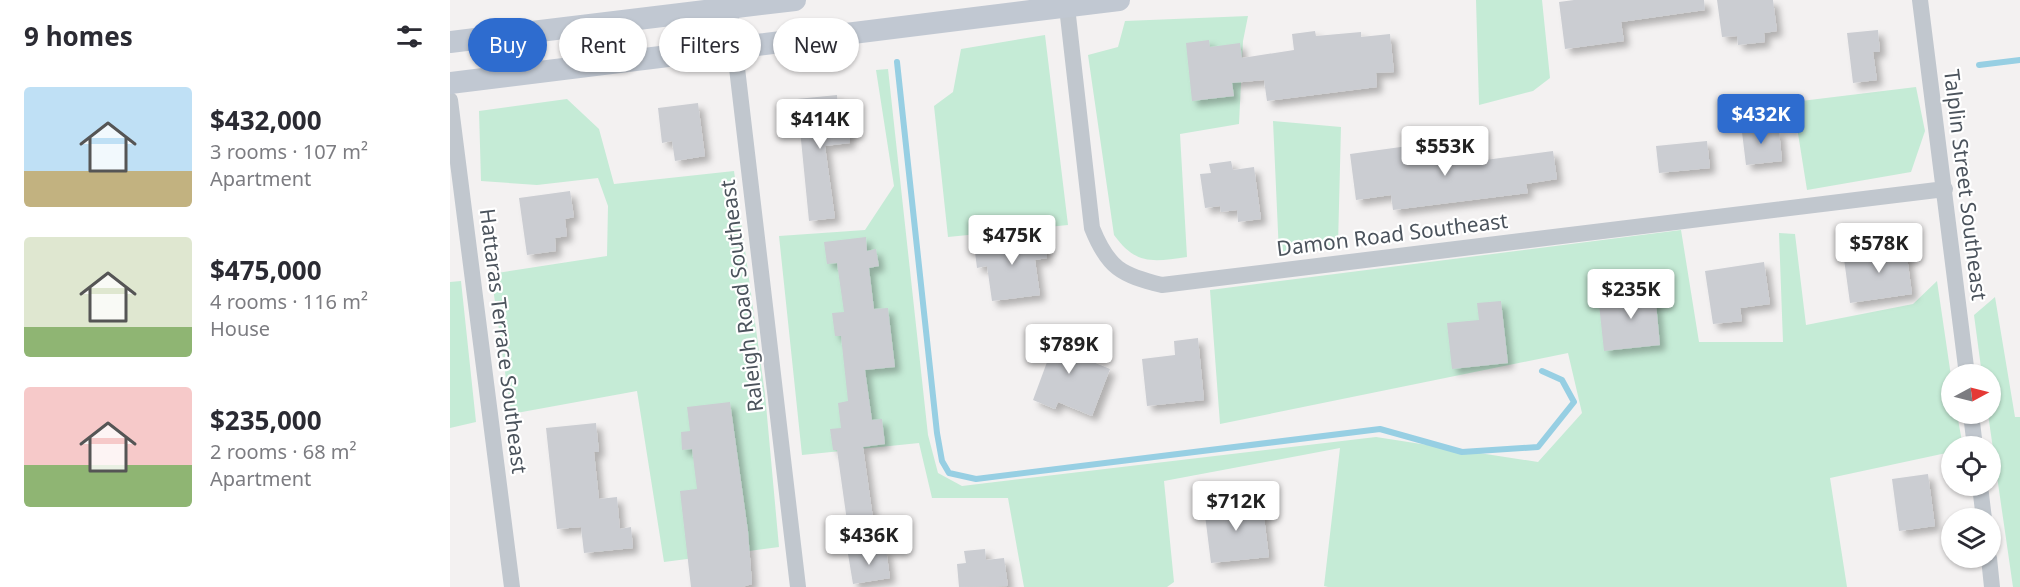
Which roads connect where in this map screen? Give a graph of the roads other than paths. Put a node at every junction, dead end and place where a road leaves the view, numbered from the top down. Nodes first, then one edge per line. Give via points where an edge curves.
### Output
1 (795, 0) edge
2 (1119, 0) edge
3 (1920, 0) edge
4 (730, 4) edge
5 (1067, 7) junction
6 (450, 42) edge
7 (761, 46) edge
8 (659, 58) edge
9 (738, 72) edge
10 (450, 83) edge
11 (450, 100) edge
12 (1945, 189) junction
13 (1966, 364) edge
14 (1990, 568) edge
15 (512, 587) edge
16 (798, 587) edge
17 (1992, 587) edge

1 - 4 street
2 - 5 street
3 - 12 street, Talplin Street Southeast
4 - 6 street
5 - 7 street
5 - 12 street, Damon Road Southeast via 1092,228 1102,254 1129,277 1162,285
8 - 10 street
9 - 16 street, Raleigh Road Southeast
11 - 15 street, Hattaras Terrace Southeast
12 - 13 street, Talplin Street Southeast
14 - 17 street

